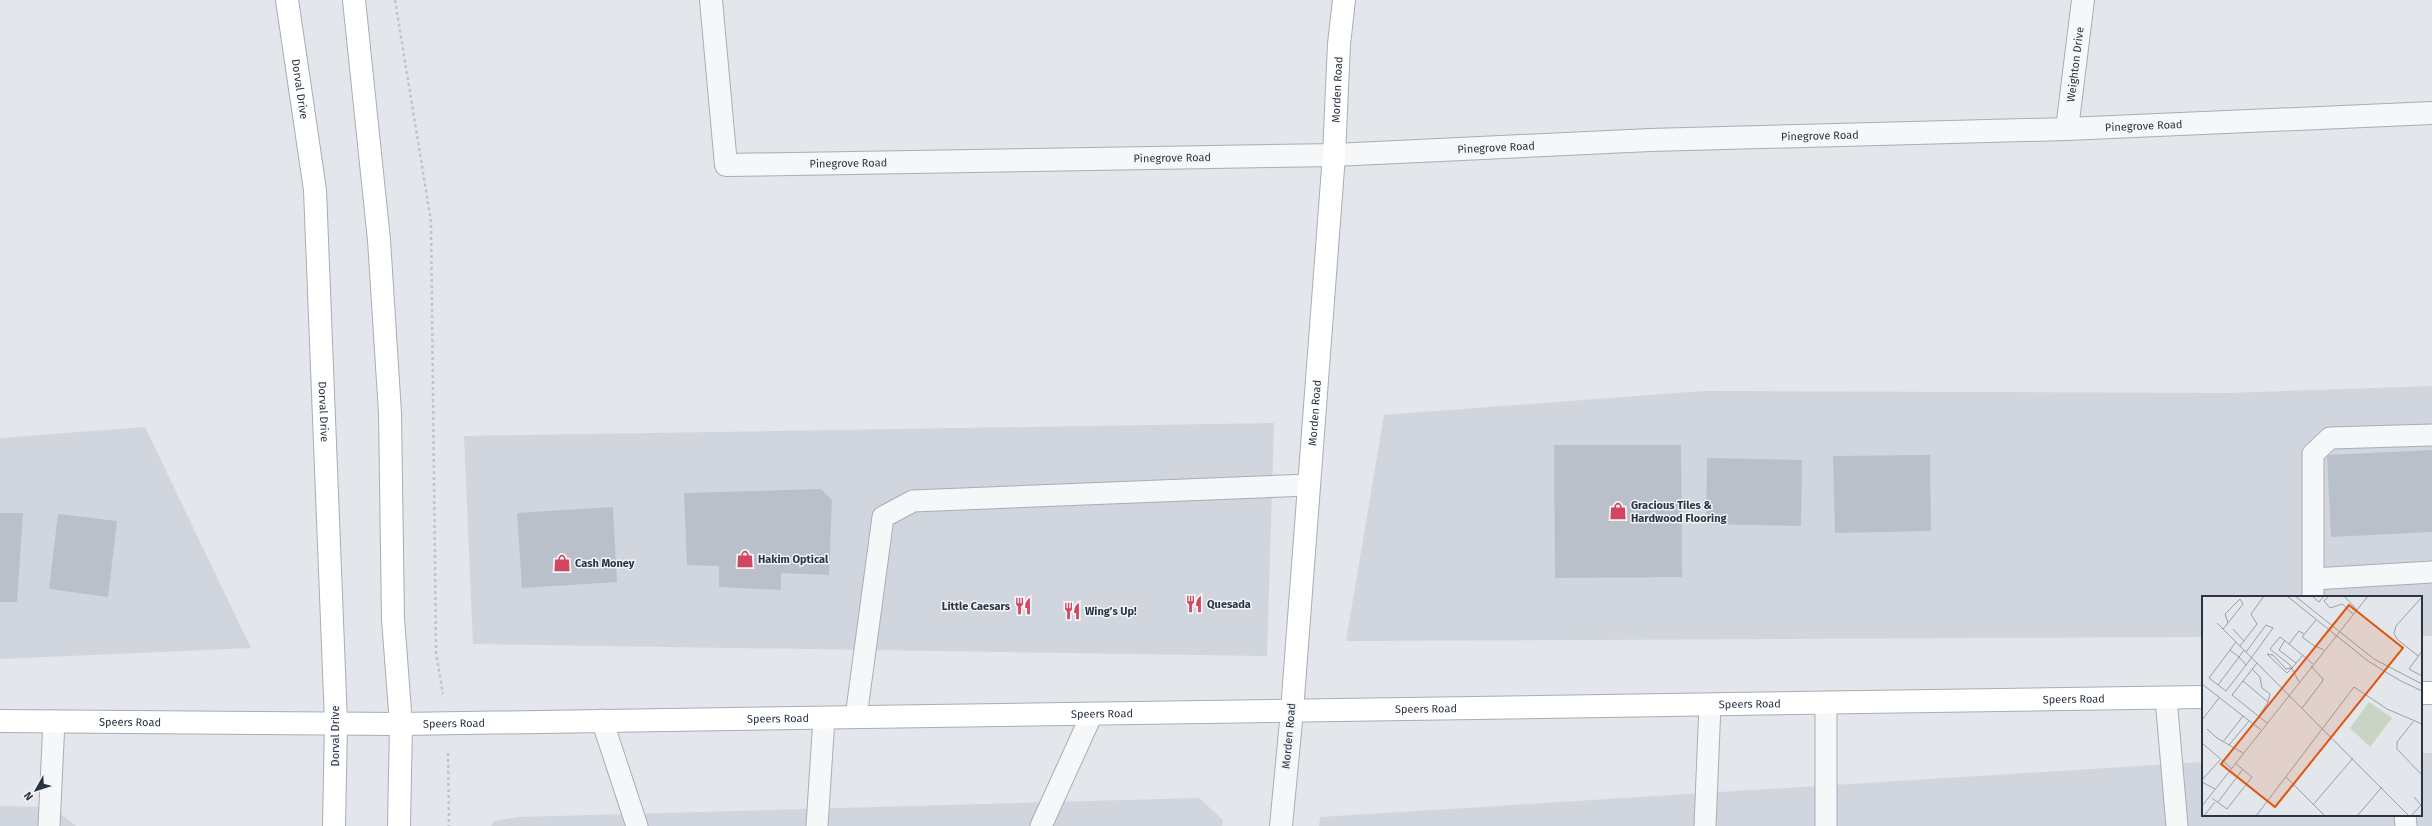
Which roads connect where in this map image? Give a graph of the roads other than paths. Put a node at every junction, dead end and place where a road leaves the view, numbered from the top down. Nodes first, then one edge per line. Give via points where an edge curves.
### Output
1 (287, 0) edge
2 (354, 0) edge
3 (711, 0) edge
4 (1344, 0) edge
5 (2083, 0) edge
6 (2432, 113) edge
7 (2067, 129) junction
8 (1334, 155) junction
9 (2432, 435) edge
10 (1309, 484) junction
11 (2432, 572) edge
12 (2313, 588) edge
13 (2202, 697) edge
14 (2166, 698) junction
15 (1826, 703) junction
16 (1710, 705) junction
17 (1292, 711) junction
18 (1092, 714) junction
19 (856, 717) junction
20 (824, 718) junction
21 (602, 720) junction
22 (0, 721) edge
23 (54, 721) junction
24 (336, 722) junction
25 (401, 724) junction
26 (2405, 816) edge
27 (49, 826) edge
28 (334, 826) edge
29 (399, 826) edge
30 (637, 826) edge
31 (817, 826) edge
32 (1041, 826) edge
33 (1281, 826) edge
34 (1705, 826) edge
35 (1826, 826) edge
36 (2176, 826) edge
37 (2406, 826) edge

1 - 24 main road, Dorval Drive via 315,190
2 - 25 main road via 380,248 390,413 393,620
3 - 8 street, Pinegrove Road via 726,165
4 - 8 main road, Morden Road via 1339,44
5 - 7 street, Weighton Drive
6 - 7 street, Pinegrove Road
7 - 8 street, Pinegrove Road via 1650,140
8 - 10 main road, Morden Road
9 - 12 lane via 2330,438 2313,454
10 - 17 main road, Morden Road
10 - 19 lane via 913,501 884,517
11 - 12 lane
13 - 14 main road, Speers Road
14 - 15 main road, Speers Road
14 - 36 lane
15 - 16 main road, Speers Road
15 - 35 lane
16 - 17 main road, Speers Road
16 - 34 lane
17 - 18 main road, Speers Road
17 - 33 street, Morden Road
18 - 19 main road, Speers Road
18 - 32 lane
19 - 20 main road, Speers Road
20 - 21 main road, Speers Road
20 - 31 lane
21 - 25 main road, Speers Road
21 - 30 lane
22 - 23 main road, Speers Road
23 - 24 main road, Speers Road
23 - 27 lane
24 - 25 main road, Speers Road
24 - 28 main road, Dorval Drive
25 - 29 main road
26 - 37 lane

